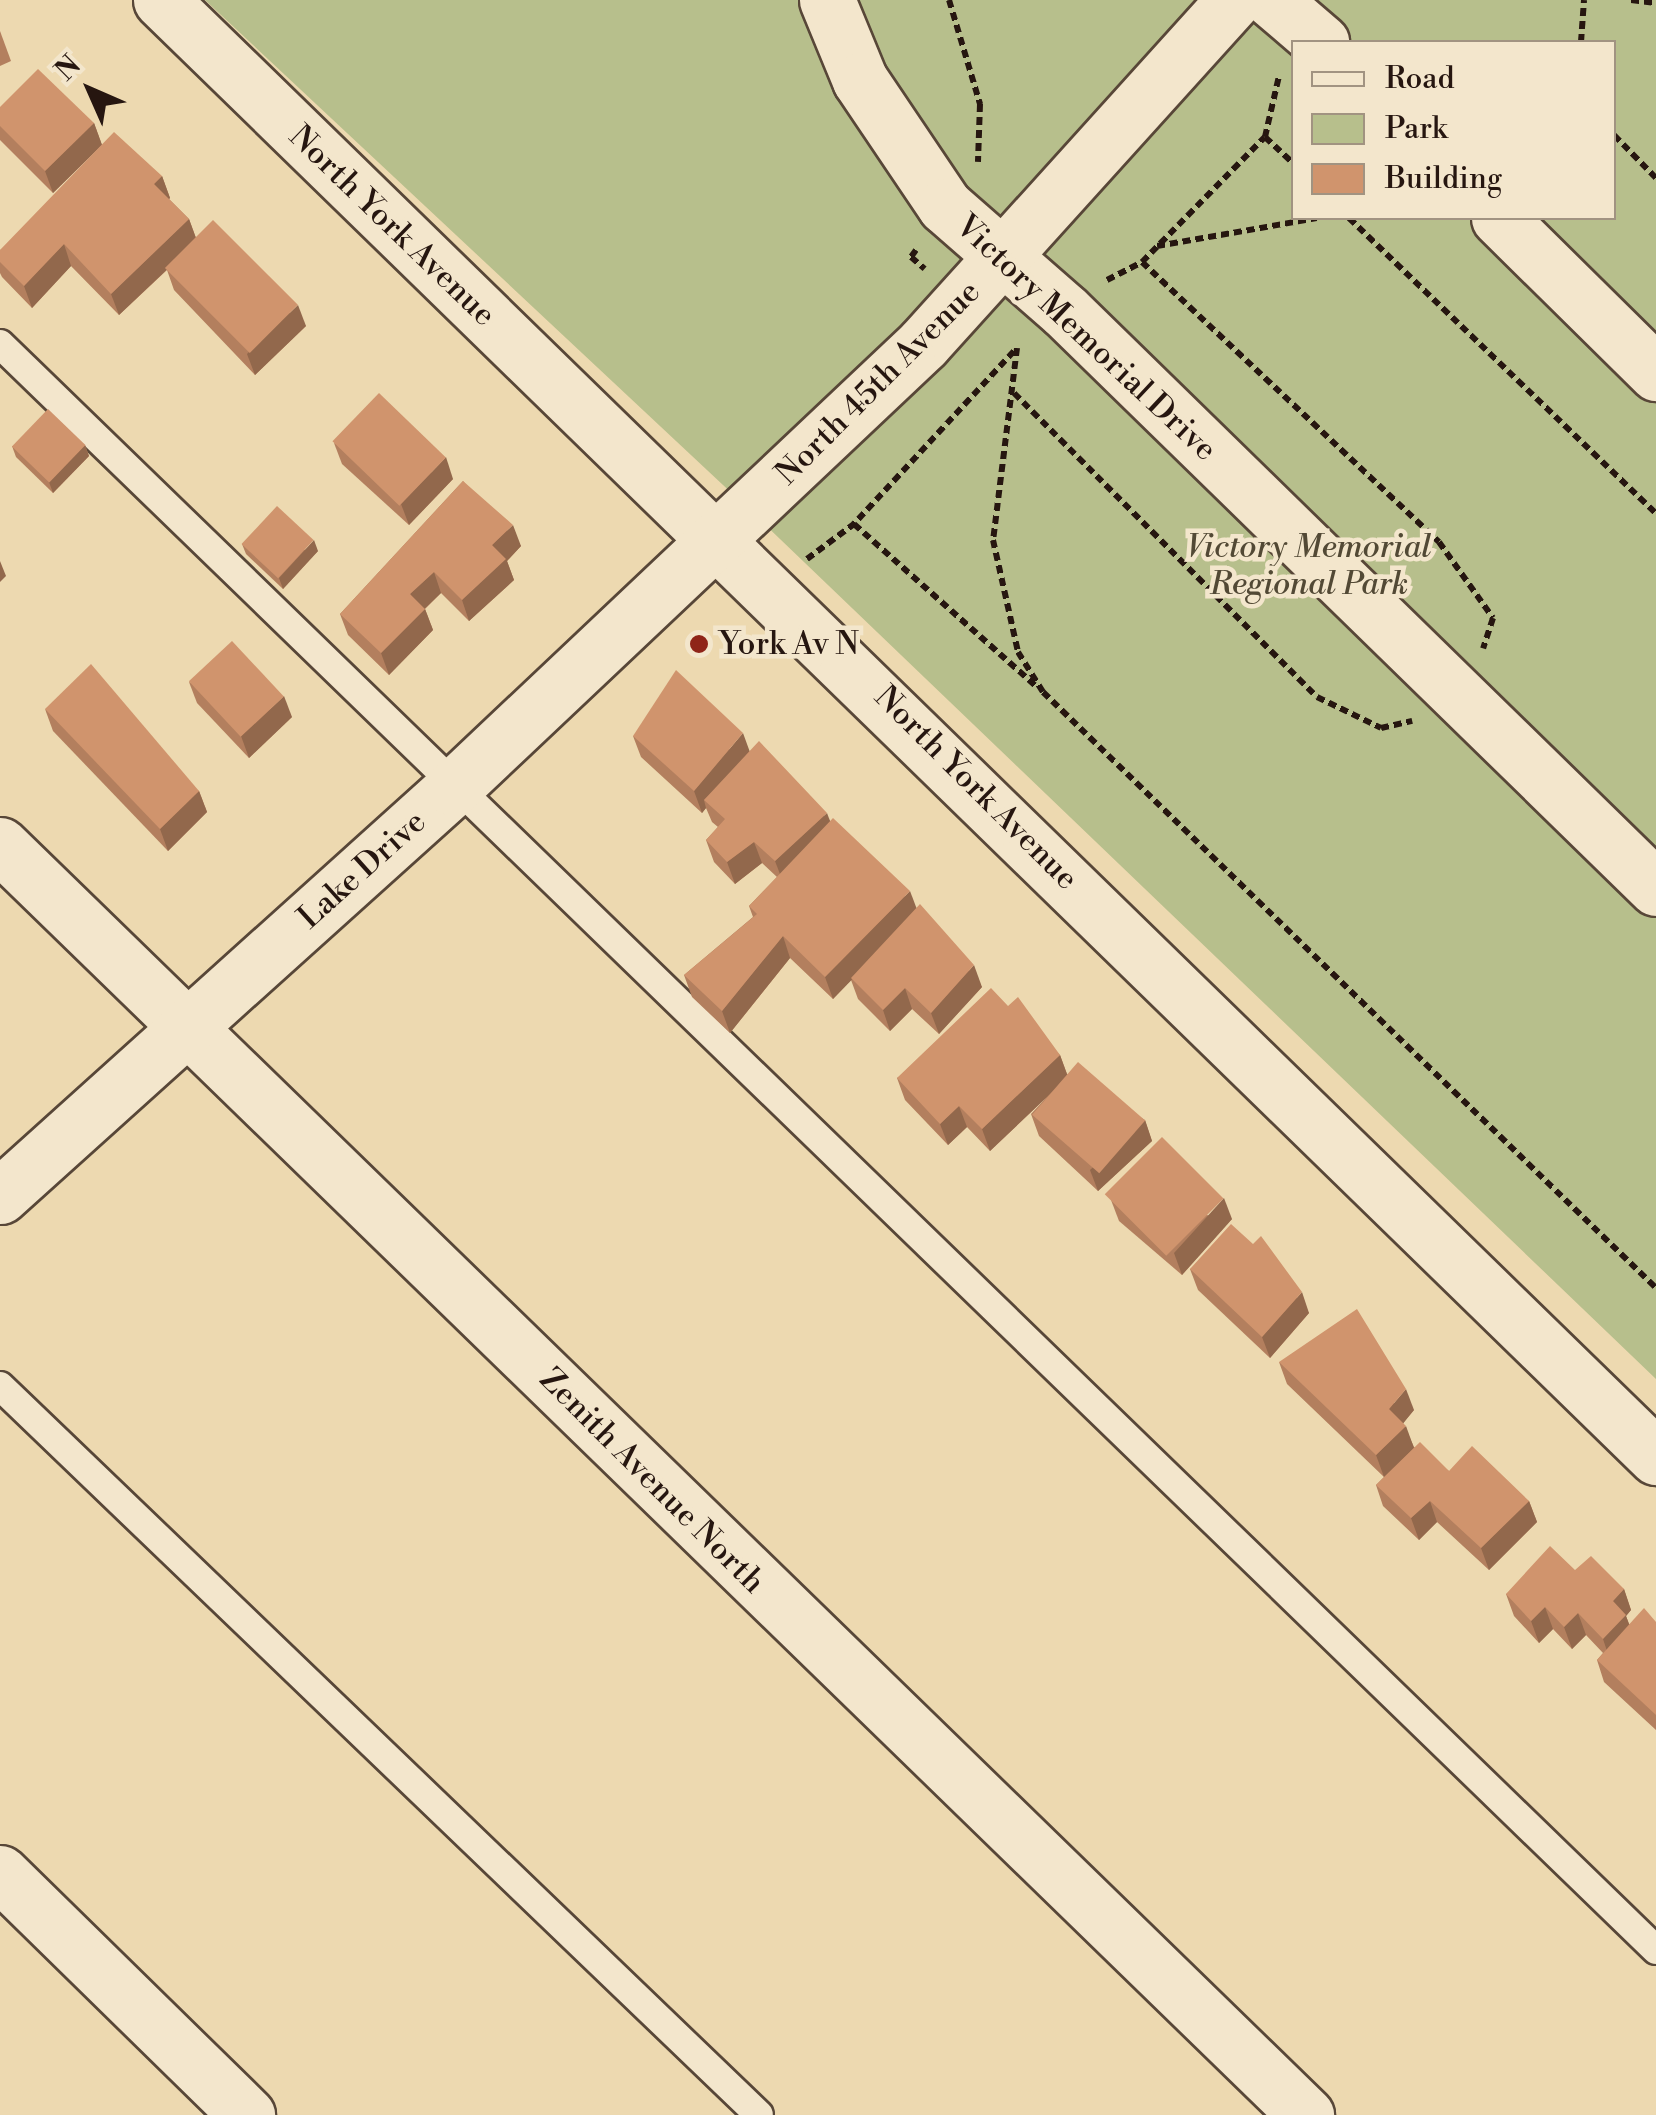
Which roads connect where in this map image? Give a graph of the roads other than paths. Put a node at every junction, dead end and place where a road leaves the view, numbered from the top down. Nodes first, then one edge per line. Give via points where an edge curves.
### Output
1 (161, 0) edge
2 (827, 0) edge
3 (1234, 0) edge
4 (1272, 0) edge
5 (1293, 40) edge
6 (1500, 220) edge
7 (998, 260) junction
8 (0, 344) edge
9 (1656, 373) edge
10 (719, 539) junction
11 (453, 788) junction
12 (0, 845) edge
13 (1656, 888) edge
14 (190, 1024) junction
15 (0, 1196) edge
16 (0, 1386) edge
17 (1656, 1456) edge
18 (0, 1873) edge
19 (1656, 1950) edge
20 (247, 2115) edge
21 (759, 2115) edge
22 (1306, 2115) edge

1 - 10 street, North York Avenue
2 - 7 street, Victory Memorial Drive via 860,80 905,152
3 - 7 street, North 45th Avenue
4 - 5 street
6 - 9 street
7 - 10 street, North 45th Avenue
7 - 13 street, Victory Memorial Drive via 1065,311
8 - 11 lane
10 - 11 street, Lake Drive
10 - 17 street, North York Avenue
11 - 14 street, Lake Drive
11 - 19 lane
12 - 14 street, Zenith Avenue North
14 - 15 street, Lake Drive
14 - 22 street, Zenith Avenue North
16 - 21 lane
18 - 20 street

